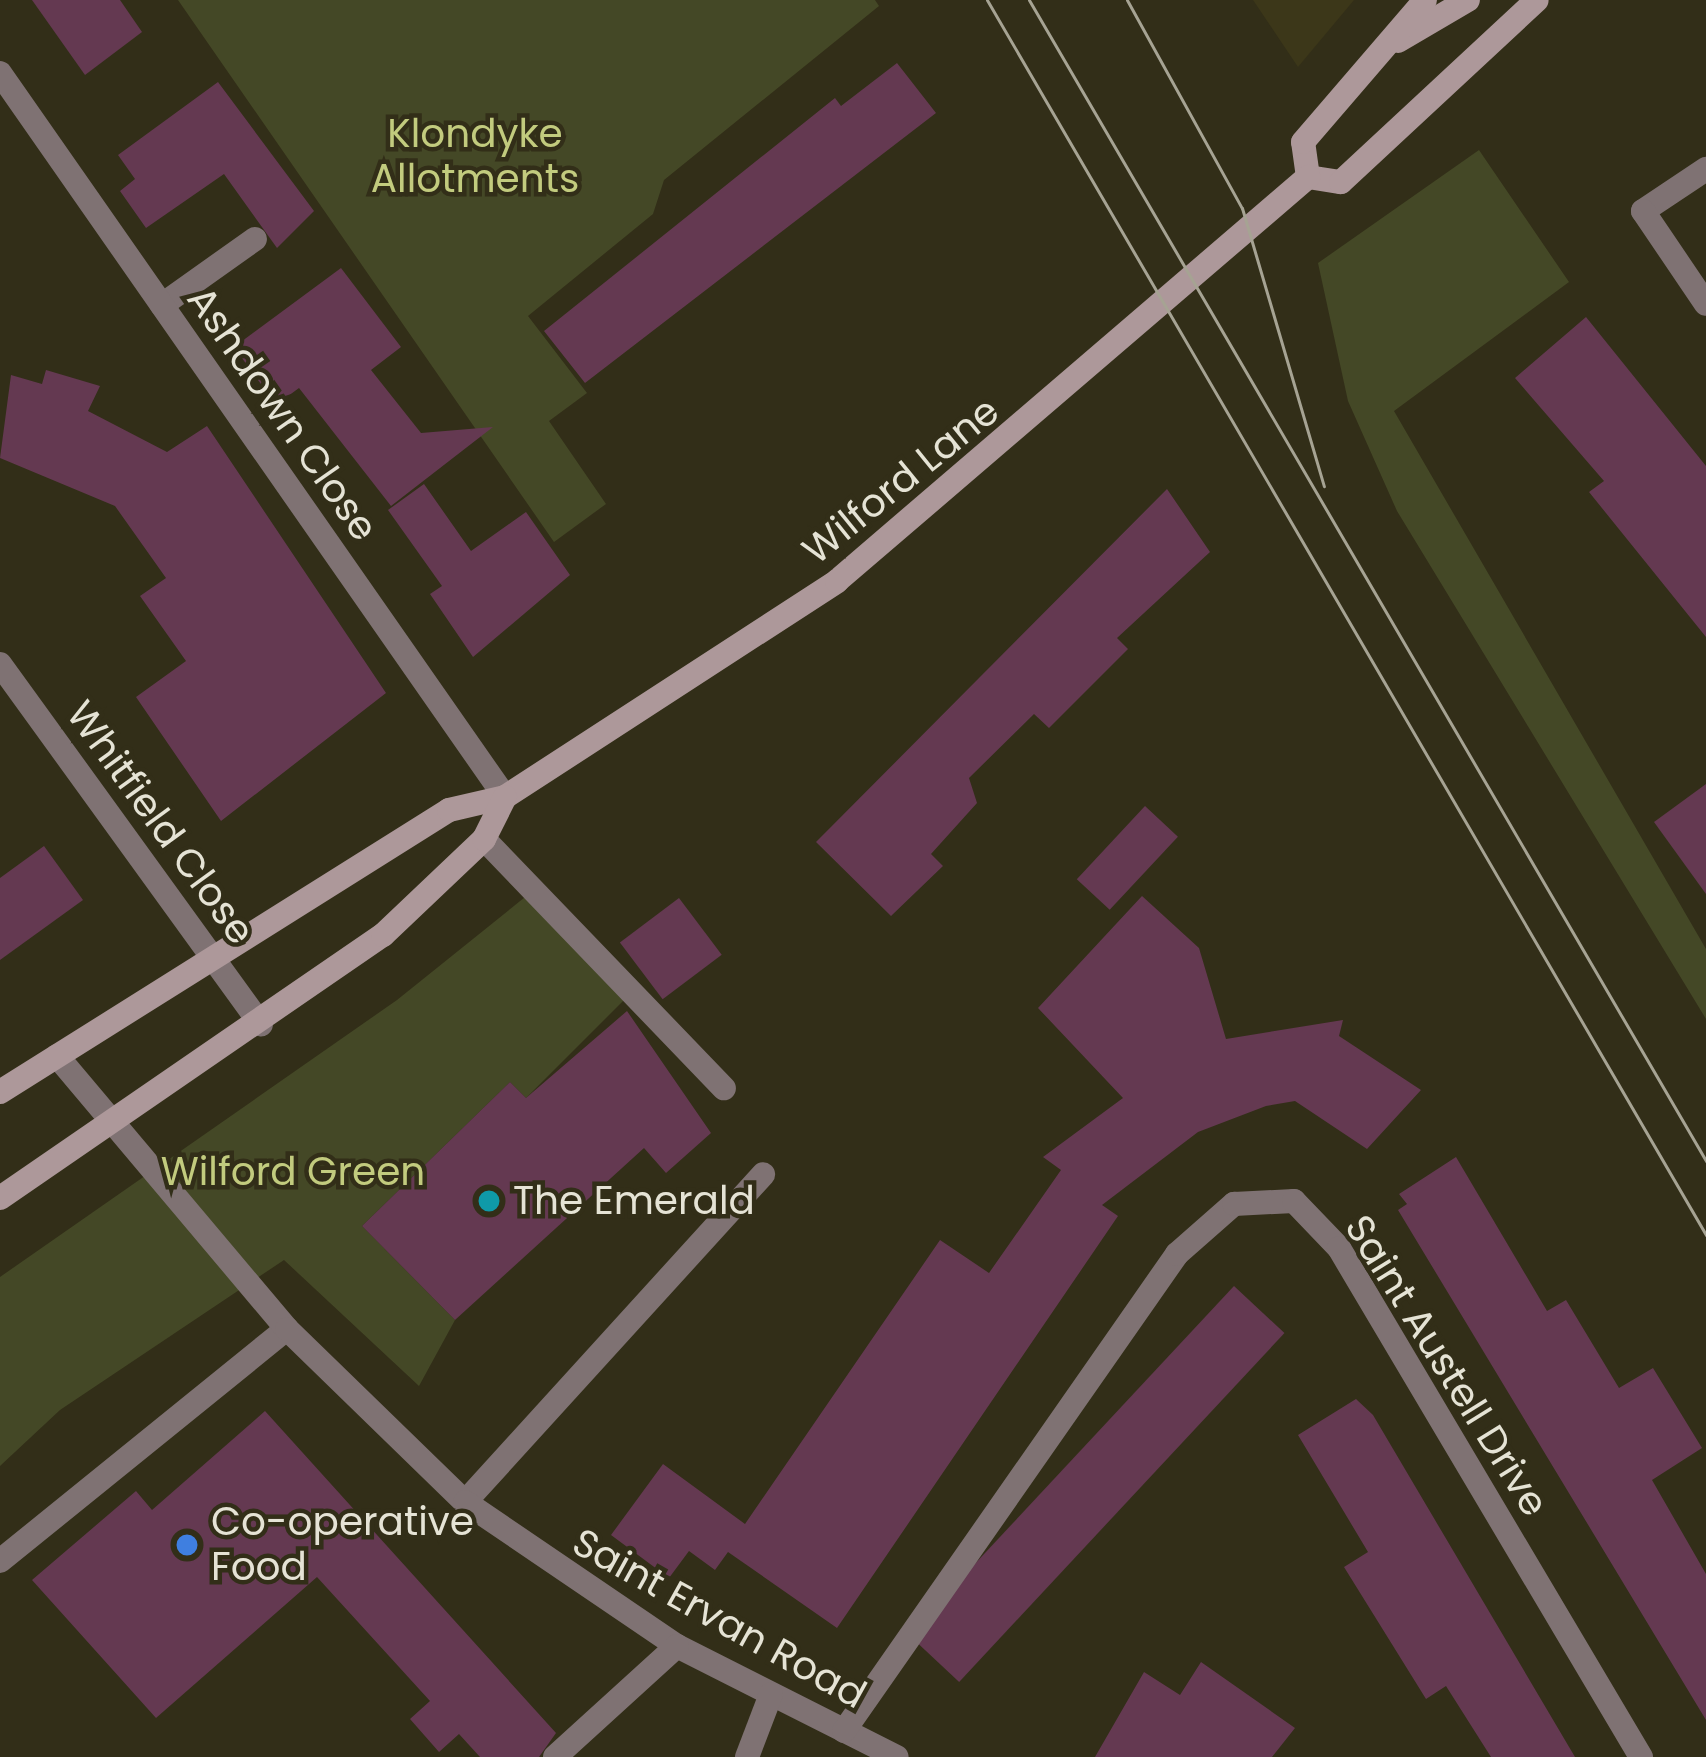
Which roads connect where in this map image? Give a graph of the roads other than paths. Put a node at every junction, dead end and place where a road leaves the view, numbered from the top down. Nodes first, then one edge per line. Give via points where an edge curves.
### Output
1 (1425, 0) edge
2 (1468, 0) edge
3 (1537, 0) edge
4 (1381, 52) junction
5 (0, 73) edge
6 (1706, 169) edge
7 (1309, 177) junction
8 (255, 238) dead end
9 (1706, 304) edge
10 (162, 305) junction
11 (0, 664) edge
12 (505, 797) junction
13 (484, 839) junction
14 (213, 958) junction
15 (261, 1024) junction
16 (57, 1056) junction
17 (724, 1088) dead end
18 (0, 1092) edge
19 (110, 1126) junction
20 (763, 1174) dead end
21 (0, 1198) edge
22 (287, 1329) junction
23 (466, 1502) junction
24 (0, 1561) edge
25 (676, 1646) junction
26 (771, 1694) junction
27 (844, 1731) junction
28 (555, 1757) edge
29 (747, 1757) edge
30 (897, 1757) edge
31 (1641, 1757) edge

1 - 4 main road
2 - 4 main road
3 - 7 main road, Wilford Lane via 1341,182
4 - 7 main road via 1303,142
5 - 10 street, Ashdown Close
6 - 9 street via 1643,212
7 - 12 main road, Wilford Lane via 837,581
8 - 10 street
10 - 12 street, Ashdown Close
11 - 14 street, Whitfield Close
12 - 13 main road
12 - 14 main road, Wilford Lane via 449,810
13 - 15 main road via 383,935
13 - 17 street
14 - 15 street, Whitfield Close
14 - 16 main road, Wilford Lane
15 - 19 main road
16 - 18 main road, Wilford Lane
16 - 19 street, Saint Ervan Road
19 - 21 main road
19 - 22 street, Saint Ervan Road
20 - 23 street
22 - 23 street, Saint Ervan Road
22 - 24 street
23 - 25 street, Saint Ervan Road
25 - 26 street, Saint Ervan Road
25 - 28 street
26 - 27 street, Saint Ervan Road
26 - 29 street
27 - 30 street, Saint Ervan Road
27 - 31 street, Saint Austell Drive via 1177,1253 1234,1204 1294,1201 1339,1247

